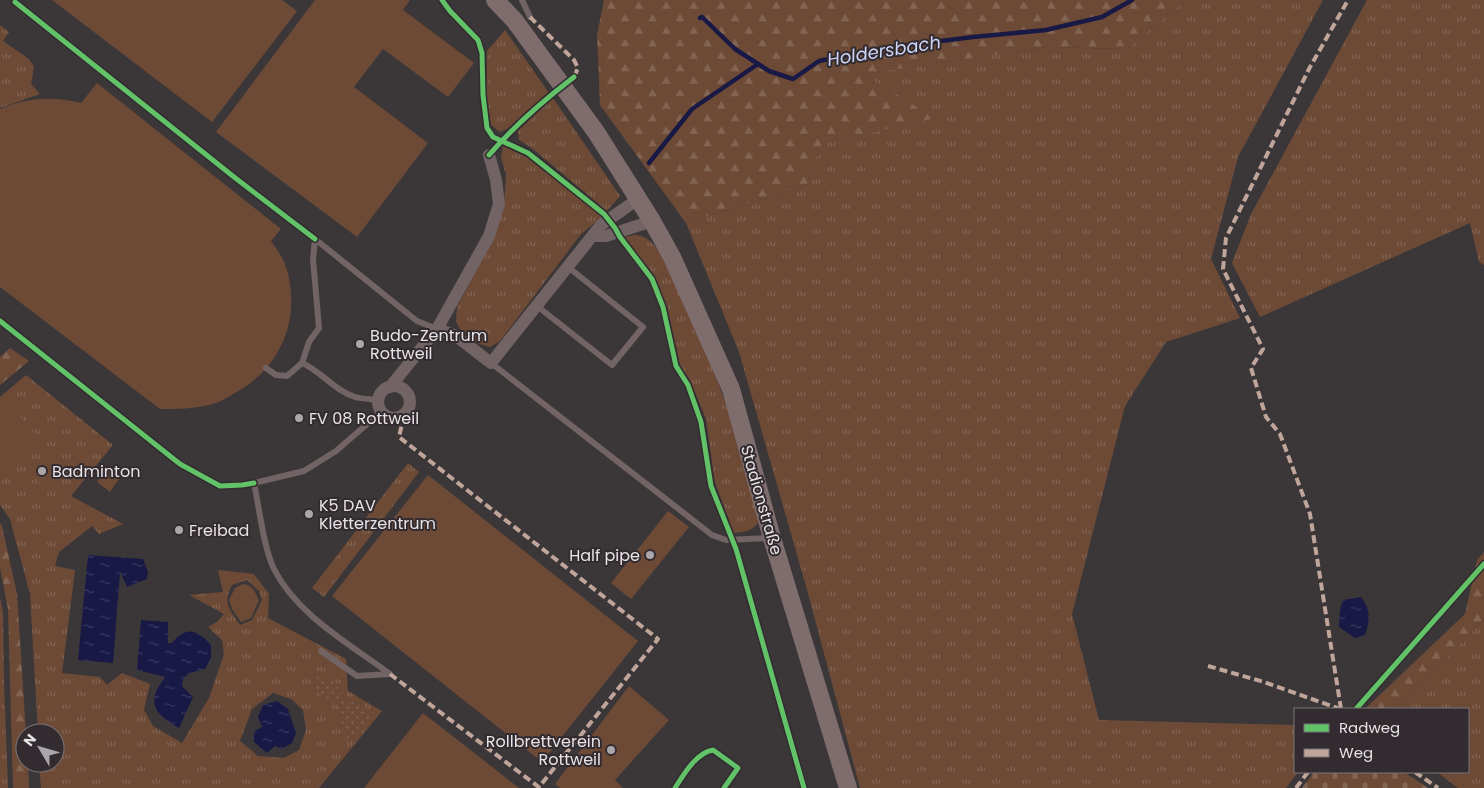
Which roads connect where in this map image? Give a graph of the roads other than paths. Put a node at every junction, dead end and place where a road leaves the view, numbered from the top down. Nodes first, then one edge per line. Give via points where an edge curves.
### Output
1 (495, 0) edge
2 (522, 0) edge
3 (530, 17) dead end
4 (489, 155) dead end
5 (638, 198) junction
6 (652, 221) junction
7 (594, 236) junction
8 (568, 267) junction
9 (538, 306) junction
10 (437, 329) junction
11 (491, 363) junction
12 (302, 364) junction
13 (266, 368) dead end
14 (390, 387) junction
15 (380, 406) junction
16 (772, 538) junction
17 (320, 651) dead end
18 (848, 788) edge

1 - 5 street, Stadionstraße via 515,21 596,132
2 - 3 lane
4 - 10 street via 499,204 489,236
5 - 6 street, Stadionstraße
5 - 7 street via 601,225
6 - 7 street via 606,236
6 - 16 street, Stadionstraße via 672,257 731,389
7 - 8 street
8 - 9 street
8 - 9 lane via 643,327 612,365
9 - 11 street
10 - 11 street via 456,336
10 - 12 lane via 417,321 315,239 313,259 319,328
10 - 14 street
11 - 16 lane via 712,535 726,540
12 - 13 lane via 287,376 276,375
12 - 15 lane via 342,391
14 - 15 street via 380,394
14 - 15 street via 402,388 410,398 410,404 404,415 398,417 386,416
15 - 17 lane via 336,450 304,471 254,483 273,568 290,595 312,616 390,674 357,676
16 - 18 street, Stadionstraße

